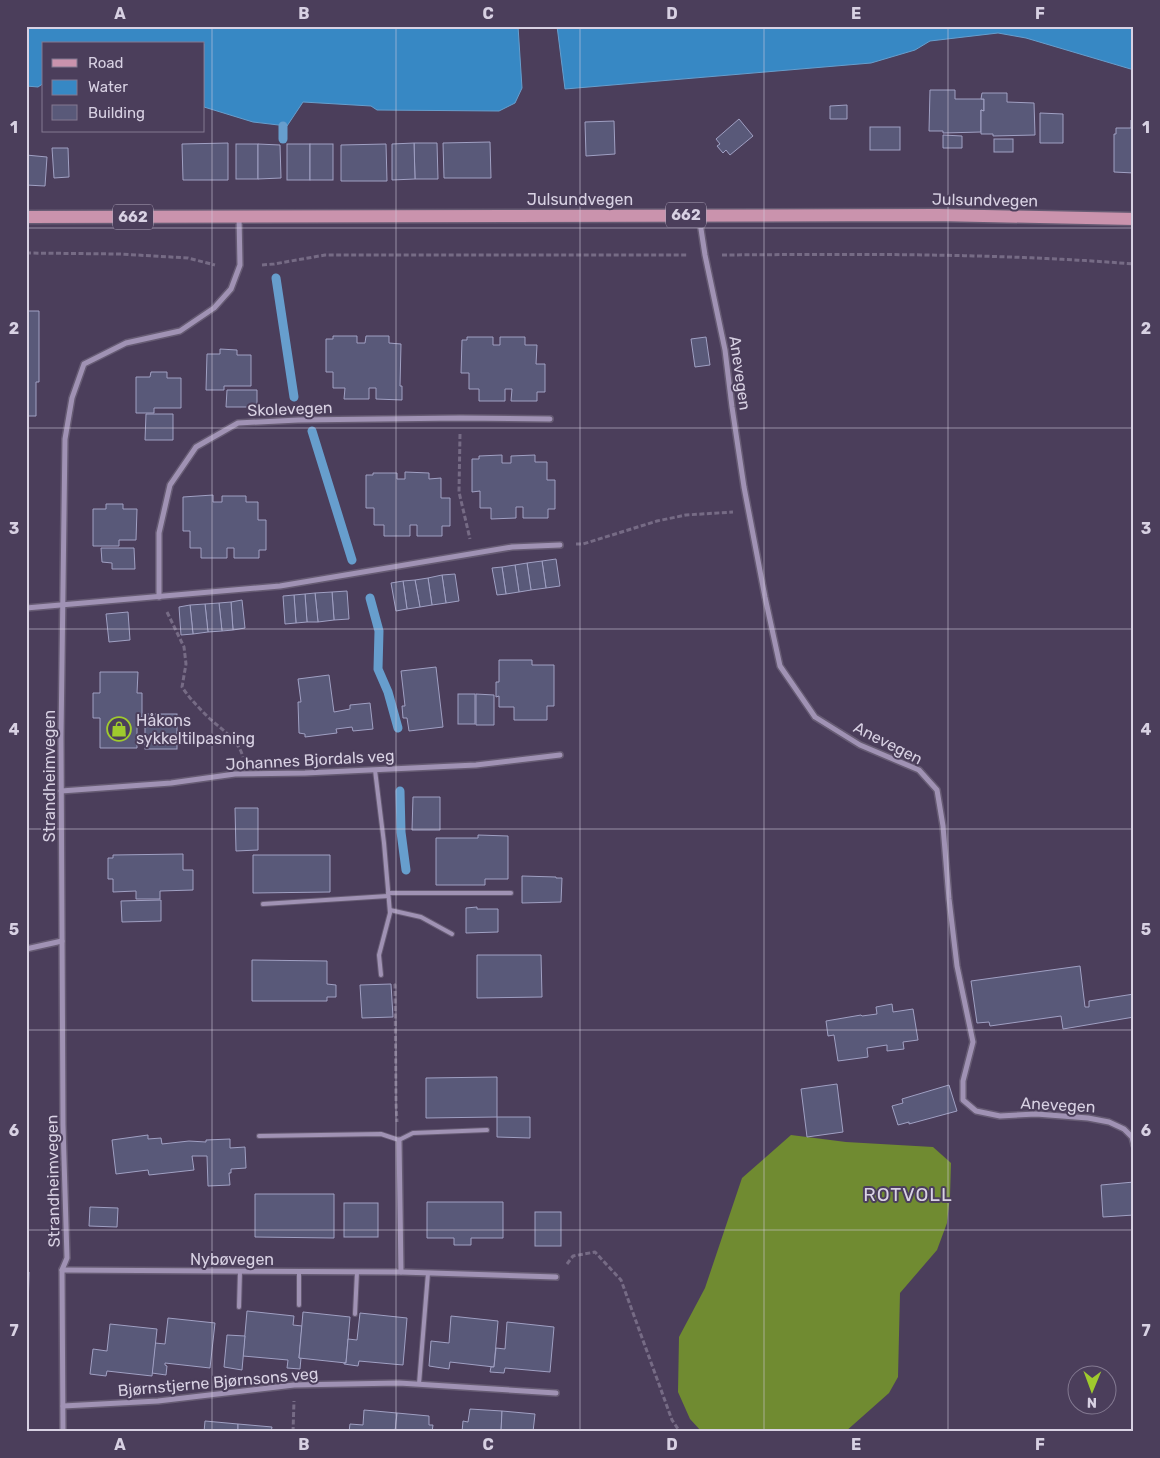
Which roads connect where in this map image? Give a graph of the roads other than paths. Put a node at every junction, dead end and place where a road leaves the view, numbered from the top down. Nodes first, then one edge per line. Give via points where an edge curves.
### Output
1 (698, 215) junction
2 (26, 217) edge
3 (239, 217) junction
4 (1134, 219) edge
5 (550, 419) dead end
6 (560, 545) road end
7 (159, 597) junction
8 (63, 605) junction
9 (26, 608) edge
10 (560, 756) dead end
11 (375, 770) junction
12 (61, 791) junction
13 (511, 894) dead end
14 (388, 895) junction
15 (264, 904) dead end
16 (390, 910) junction
17 (452, 934) dead end
18 (62, 941) junction
19 (26, 949) edge
20 (381, 975) road end
21 (487, 1130) dead end
22 (259, 1136) dead end
23 (399, 1140) junction
24 (1134, 1145) edge
25 (62, 1270) junction
26 (240, 1271) junction
27 (299, 1271) junction
28 (357, 1272) junction
29 (401, 1272) junction
30 (428, 1273) junction
31 (556, 1277) road end
32 (299, 1305) dead end
33 (239, 1307) dead end
34 (355, 1314) dead end
35 (419, 1384) junction
36 (556, 1393) dead end
37 (63, 1406) junction
38 (63, 1432) edge

1 - 3 main road, Julsundvegen / 662
1 - 4 main road, Julsundvegen / 662
1 - 24 street, Anevegen via 725,350 749,511 780,666 816,717 860,745 919,770 937,790 957,966 973,1042 963,1081 963,1100 976,1111 1000,1116 1036,1114 1109,1122 1124,1129 1132,1137
2 - 3 main road, Julsundvegen / 662
3 - 8 street, Strandheimvegen via 240,265 231,289 214,308 180,331 126,342 84,364 72,398 65,439
5 - 7 street, Skolevegen via 238,423 196,447 170,485 159,533
6 - 7 street via 502,548 280,586
7 - 8 street
8 - 9 street
8 - 12 street, Strandheimvegen
10 - 11 street, Johannes Bjordals veg via 476,765
11 - 12 street, Johannes Bjordals veg via 235,774
11 - 14 lane
12 - 18 street, Strandheimvegen
13 - 14 lane
14 - 15 lane
14 - 16 lane
16 - 17 lane via 421,917
16 - 20 lane via 379,955
18 - 19 street
18 - 25 street, Strandheimvegen via 67,1258
21 - 23 lane via 413,1133
22 - 23 lane via 381,1134
23 - 29 street
25 - 26 street, Nybøvegen
25 - 37 street, Strandheimvegen
26 - 27 street, Nybøvegen
26 - 33 lane
27 - 28 street, Nybøvegen
27 - 32 lane
28 - 29 street, Nybøvegen
28 - 34 lane
29 - 30 street, Nybøvegen
30 - 31 street, Nybøvegen
30 - 35 lane
35 - 36 street, Bjørnstjerne Bjørnsons veg
35 - 37 street, Bjørnstjerne Bjørnsons veg via 294,1386 158,1401
37 - 38 street, Strandheimvegen

